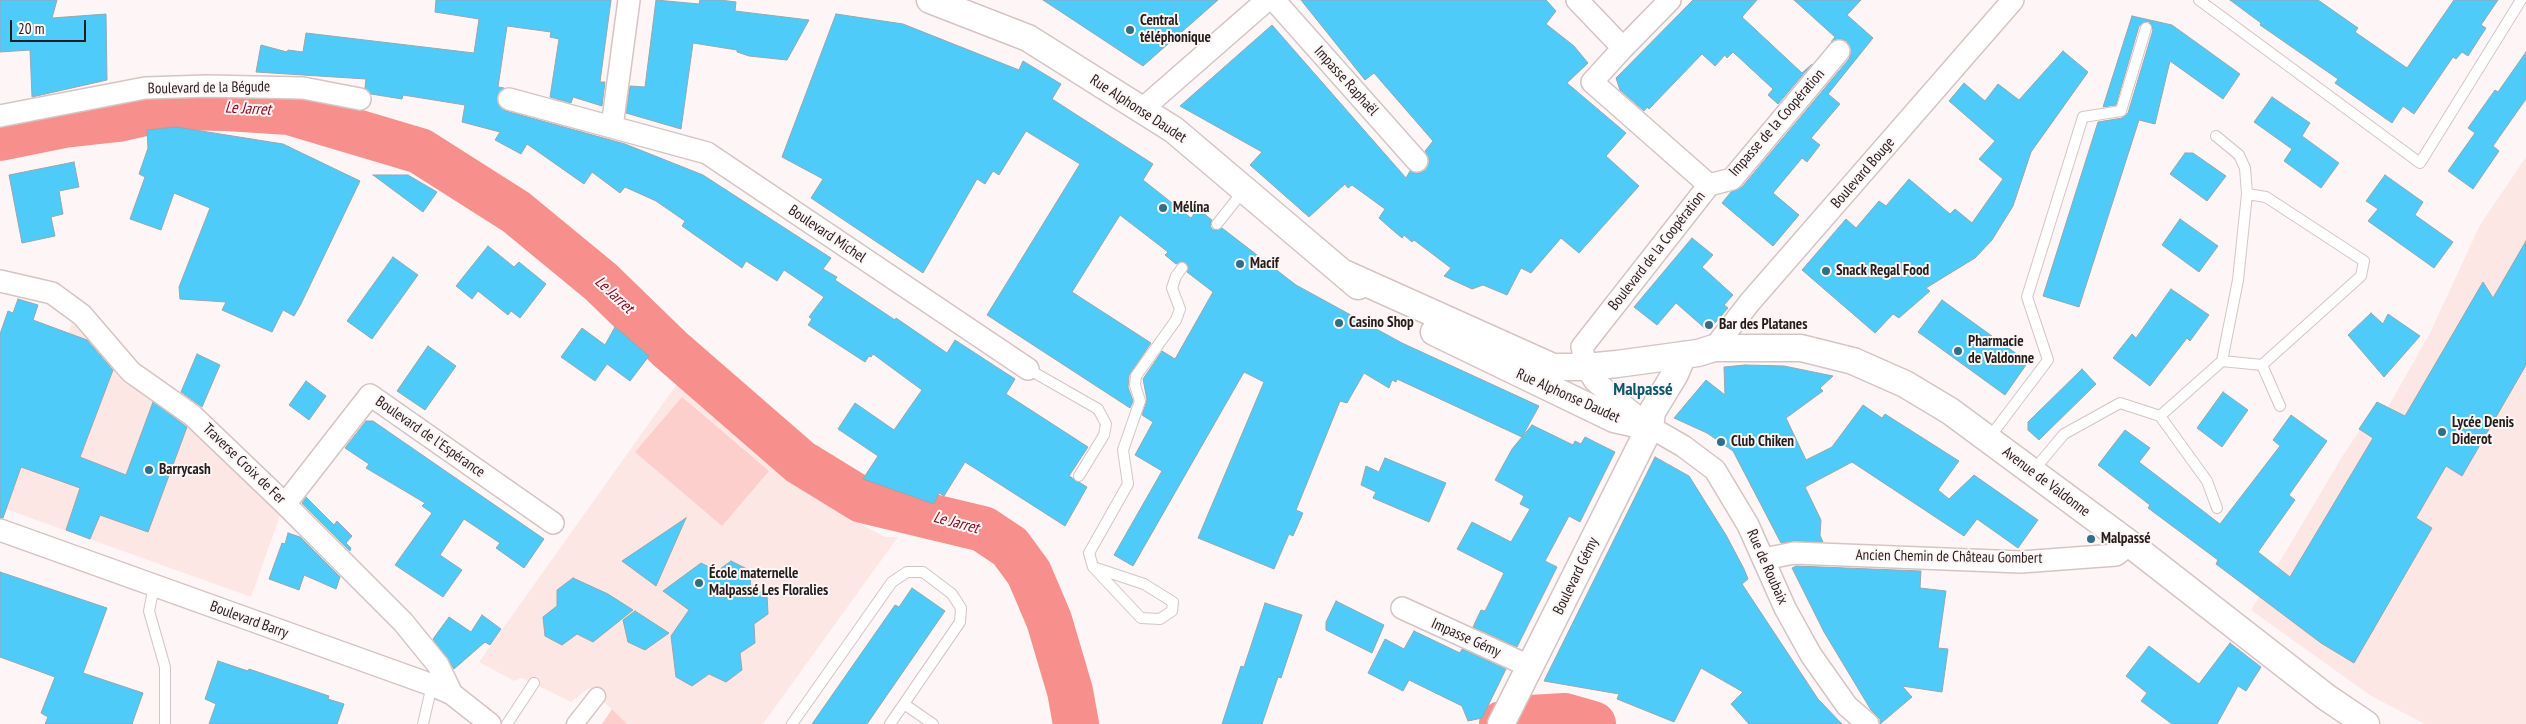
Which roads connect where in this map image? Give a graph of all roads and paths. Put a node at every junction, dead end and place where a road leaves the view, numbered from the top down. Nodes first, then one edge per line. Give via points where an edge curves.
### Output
1 (629, 0) edge
2 (930, 0) edge
3 (1267, 0) edge
4 (1274, 0) edge
5 (1577, 0) edge
6 (1670, 0) edge
7 (2013, 0) edge
8 (2199, 0) edge
9 (2521, 0) edge
10 (2146, 28) dead end
11 (1623, 48) junction
12 (1839, 51) dead end
13 (360, 99) dead end
14 (509, 99) dead end
15 (1140, 110) junction
16 (0, 116) edge
17 (612, 128) junction
18 (2216, 136) dead end
19 (1417, 161) dead end
20 (1709, 185) junction
21 (1244, 189) junction
22 (2247, 194) junction
23 (1217, 224) dead end
24 (1182, 268) dead end
25 (1346, 274) junction
26 (0, 281) edge
27 (1714, 348) junction
28 (1683, 355) junction
29 (2222, 361) junction
30 (2262, 365) junction
31 (1586, 367) junction
32 (1028, 369) joint
33 (2280, 406) dead end
34 (2160, 416) junction
35 (1650, 427) junction
36 (1988, 438) junction
37 (2033, 472) junction
38 (1079, 476) dead end
39 (285, 504) junction
40 (2217, 508) dead end
41 (553, 523) dead end
42 (0, 530) edge
43 (2130, 544) junction
44 (1764, 559) junction
45 (1093, 566) junction
46 (154, 586) junction
47 (1402, 608) dead end
48 (1531, 667) junction
49 (534, 683) dead end
50 (432, 685) junction
51 (452, 694) junction
52 (597, 696) dead end
53 (904, 704) junction
54 (165, 724) edge
55 (423, 724) edge
56 (490, 724) edge
57 (507, 724) edge
58 (575, 724) edge
59 (792, 724) edge
60 (890, 724) edge
61 (933, 724) edge
62 (1501, 724) edge
63 (1868, 724) edge
64 (2366, 724) edge

1 - 17 street
2 - 15 street, Rue Alphonse Daudet via 1028,38
3 - 15 street
4 - 19 street, Impasse Raphaël
5 - 11 street
6 - 11 street
7 - 27 street, Boulevard Bouge via 1750,302
8 - 9 lane via 2420,163
10 - 36 lane via 2122,111 2083,116 2027,297 2048,360
11 - 20 street, Boulevard de la Coopération via 1592,82
12 - 20 street, Impasse de la Coopération via 1732,179
13 - 16 street, Boulevard de la Bégude via 303,88 146,88
14 - 17 street, Boulevard Michel
15 - 21 street, Rue Alphonse Daudet via 1174,130
17 - 32 street, Boulevard Michel via 707,153
18 - 22 lane via 2239,155 2245,168
20 - 31 street, Boulevard de la Coopération via 1582,347
21 - 23 lane
21 - 25 street, Rue Alphonse Daudet
22 - 29 lane via 2238,280
22 - 30 lane via 2266,197 2364,261 2361,276
24 - 45 lane via 1172,288 1180,308 1176,320 1136,376 1140,401 1123,450 1128,484 1089,554
25 - 31 street, Rue Alphonse Daudet via 1553,366
25 - 35 street, Rue Alphonse Daudet via 1371,299 1492,362 1614,419
26 - 39 street, Traverse Croix de Fer via 52,293 82,315 131,372 192,415
27 - 28 street, Avenue de Valdonne
27 - 36 street, Avenue de Valdonne via 1801,348 1853,362 1905,384
28 - 31 street, Avenue de Valdonne
28 - 35 street via 1652,412
29 - 30 lane
29 - 34 lane
30 - 33 lane
31 - 35 street, Rue Alphonse Daudet via 1595,381
32 - 38 lane via 1098,409 1106,424 1104,435
34 - 37 lane via 2120,404 2064,434
34 - 40 lane via 2207,481
35 - 44 street, Rue de Roubaix via 1684,446 1715,470 1732,494
35 - 48 street, Boulevard Gémy
36 - 37 street, Avenue de Valdonne
37 - 43 street, Avenue de Valdonne
39 - 41 street, Boulevard de l'Espérance via 370,395
39 - 51 street, Traverse Croix de Fer via 402,622 438,665
42 - 46 street, Boulevard Barry
43 - 44 street, Ancien Chemin de Château Gombert via 2116,555 2021,562 1794,553
43 - 64 street, Avenue de Valdonne via 2326,698
44 - 63 street, Rue de Roubaix via 1785,608 1811,655 1847,706
45 - 45 lane via 1141,618 1160,620 1172,611 1173,602 1144,584
46 - 50 street, Boulevard Barry
46 - 54 lane via 149,612 165,668
47 - 48 street, Impasse Gémy
48 - 62 street, Boulevard Gémy
49 - 57 lane
50 - 51 street, Boulevard Barry
50 - 55 lane
51 - 56 street, Boulevard Barry
52 - 58 street
53 - 59 lane via 960,622 961,608 952,594 923,572 906,572 892,582
53 - 60 lane
53 - 61 lane

